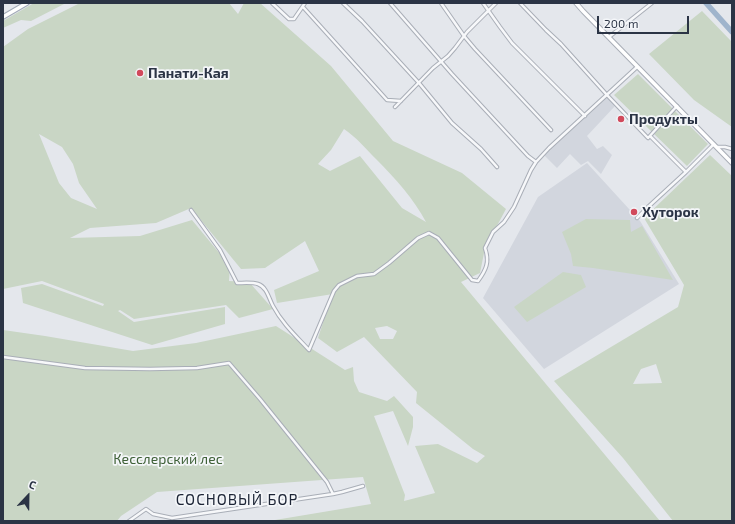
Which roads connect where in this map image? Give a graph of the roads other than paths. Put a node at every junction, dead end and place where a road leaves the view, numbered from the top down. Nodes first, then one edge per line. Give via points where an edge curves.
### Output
1 (27, 3) edge
2 (272, 3) edge
3 (305, 3) edge
4 (343, 3) edge
5 (390, 3) edge
6 (441, 3) edge
7 (483, 3) edge
8 (496, 3) edge
9 (520, 3) edge
10 (576, 3) edge
11 (652, 3) edge
12 (303, 7) junction
13 (489, 10) junction
14 (3, 17) edge
15 (464, 36) junction
16 (609, 37) junction
17 (441, 61) junction
18 (638, 66) junction
19 (419, 83) junction
20 (607, 95) junction
21 (401, 101) junction
22 (677, 106) junction
23 (395, 107) dead end
24 (585, 116) junction
25 (551, 130) dead end
26 (649, 137) junction
27 (714, 144) junction
28 (717, 147) junction
29 (732, 149) edge
30 (536, 162) junction
31 (732, 163) edge
32 (497, 167) dead end
33 (686, 172) junction
34 (190, 210) dead end
35 (637, 218) dead end
36 (3, 357) edge
37 (363, 486) dead end
38 (333, 494) junction
39 (129, 521) edge

1 - 14 main road
2 - 12 street via 289,18 294,19
3 - 12 street
4 - 19 street
5 - 17 street
6 - 15 street
7 - 13 street
8 - 13 street
9 - 20 street
10 - 16 main road
11 - 16 street
12 - 21 street via 387,100
13 - 15 street
13 - 24 street via 512,43
15 - 17 street
15 - 25 street
16 - 18 main road
17 - 19 street
17 - 30 street
18 - 20 street
18 - 22 main road
19 - 21 street
19 - 32 street via 452,123
20 - 24 street
20 - 26 street
21 - 23 street
22 - 26 street
22 - 27 main road
24 - 30 street
26 - 33 street
27 - 28 main road
27 - 33 street
28 - 29 street
28 - 31 main road
30 - 34 street via 514,207 493,232 485,248 485,271 478,281 472,280 438,238 429,233 418,238 374,274 357,276 339,285 334,291 309,350 290,330 263,286 237,283 220,250
33 - 35 street
36 - 38 street via 85,368 197,368 229,363 327,482
37 - 38 street
38 - 39 street via 172,518 153,514 146,509

